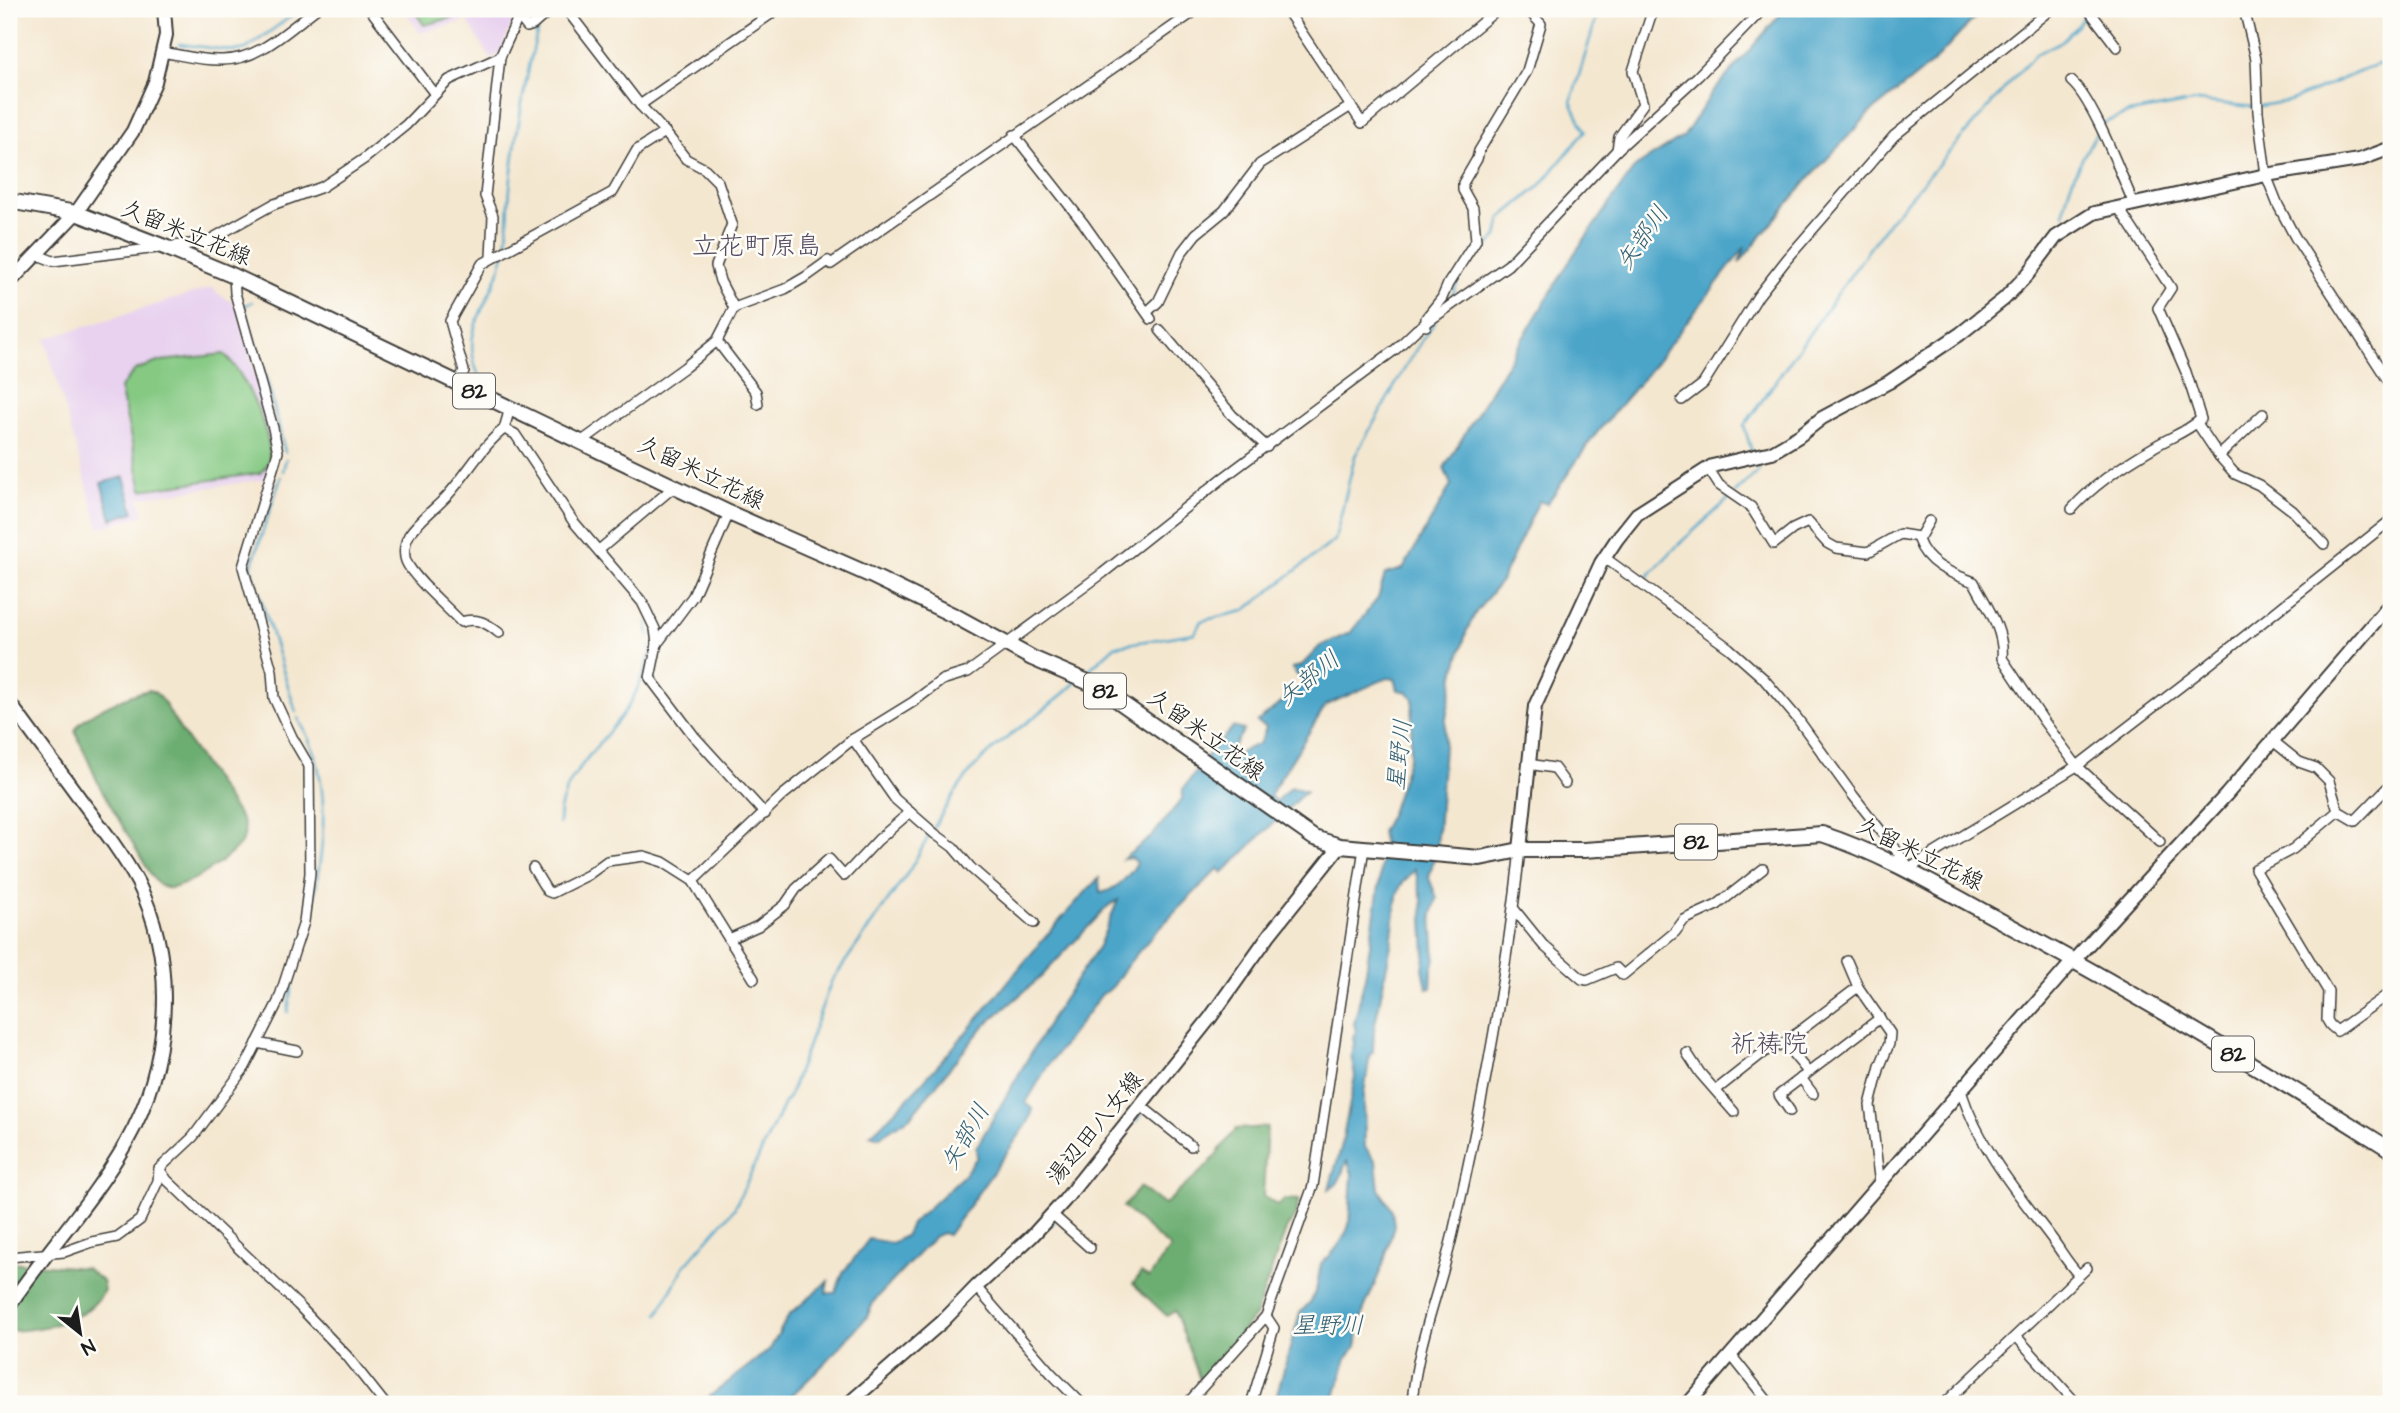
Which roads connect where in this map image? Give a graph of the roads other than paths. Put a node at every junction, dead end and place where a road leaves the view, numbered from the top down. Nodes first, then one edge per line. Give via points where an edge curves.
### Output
1 (164, 9) edge
2 (316, 9) edge
3 (370, 9) edge
4 (551, 9) edge
5 (566, 9) edge
6 (778, 9) edge
7 (1198, 9) edge
8 (1286, 9) edge
9 (1497, 9) edge
10 (1527, 9) edge
11 (1653, 9) edge
12 (1763, 9) edge
13 (2051, 9) edge
14 (2088, 9) edge
15 (2244, 9) edge
16 (520, 12) edge
17 (2117, 47) dead end
18 (162, 52) junction
19 (500, 57) junction
20 (2071, 81) dead end
21 (435, 94) junction
22 (640, 105) junction
23 (1352, 108) junction
24 (665, 132) junction
25 (1014, 135) junction
26 (2391, 148) edge
27 (1617, 150) junction
28 (2266, 175) junction
29 (9, 201) edge
30 (2134, 204) junction
31 (2118, 207) junction
32 (76, 213) junction
33 (167, 248) junction
34 (35, 254) junction
35 (491, 257) junction
36 (234, 276) junction
37 (9, 282) edge
38 (734, 308) junction
39 (1426, 326) junction
40 (1160, 330) dead end
41 (717, 341) junction
42 (457, 384) junction
43 (2391, 385) edge
44 (1682, 400) dead end
45 (758, 404) dead end
46 (510, 408) junction
47 (2263, 414) dead end
48 (2197, 424) junction
49 (504, 429) junction
50 (582, 441) junction
51 (1267, 447) junction
52 (2219, 456) junction
53 (1708, 468) junction
54 (675, 486) junction
55 (2072, 509) dead end
56 (729, 513) junction
57 (2391, 520) edge
58 (1929, 521) dead end
59 (1919, 537) junction
60 (2324, 544) dead end
61 (599, 550) junction
62 (1605, 558) junction
63 (2391, 603) edge
64 (499, 633) dead end
65 (657, 644) junction
66 (1006, 645) junction
67 (9, 702) edge
68 (853, 739) junction
69 (2273, 741) junction
70 (1528, 764) junction
71 (2077, 766) junction
72 (1565, 783) dead end
73 (2391, 784) edge
74 (2338, 811) junction
75 (910, 812) junction
76 (765, 814) junction
77 (2160, 842) dead end
78 (1340, 846) junction
79 (1367, 848) junction
80 (1520, 850) junction
81 (533, 868) dead end
82 (1763, 869) dead end
83 (1907, 869) junction
84 (693, 881) junction
85 (1514, 909) junction
86 (1034, 923) dead end
87 (729, 939) junction
88 (2074, 960) junction
89 (1847, 961) dead end
90 (754, 979) dead end
91 (1858, 987) junction
92 (2391, 992) edge
93 (1880, 1018) junction
94 (2337, 1031) junction
95 (2337, 1041) dead end
96 (257, 1043) junction
97 (1784, 1043) junction
98 (297, 1051) dead end
99 (1687, 1053) dead end
100 (1805, 1075) junction
101 (1716, 1090) junction
102 (1961, 1091) junction
103 (1813, 1094) dead end
104 (1140, 1105) junction
105 (1790, 1111) dead end
106 (1734, 1112) dead end
107 (1191, 1146) dead end
108 (2391, 1150) edge
109 (162, 1181) junction
110 (1880, 1185) junction
111 (1052, 1214) junction
112 (1090, 1248) dead end
113 (49, 1251) junction
114 (9, 1257) edge
115 (976, 1287) junction
116 (9, 1307) edge
117 (1266, 1316) junction
118 (2015, 1336) junction
119 (1731, 1355) junction
120 (385, 1404) edge
121 (848, 1404) edge
122 (1082, 1404) edge
123 (1187, 1404) edge
124 (1251, 1404) edge
125 (1412, 1404) edge
126 (1688, 1404) edge
127 (1770, 1404) edge
128 (1944, 1404) edge
129 (2077, 1404) edge

1 - 18 street
2 - 18 street via 248,56 218,61
3 - 21 street
4 - 16 street via 527,27
5 - 22 street
6 - 22 street
7 - 25 street
8 - 23 street
9 - 23 street via 1362,123
10 - 39 street via 1541,24 1527,71 1463,183 1473,208 1476,240 1426,318
11 - 27 street via 1633,71 1643,104 1619,137
12 - 27 street
13 - 44 street via 1894,136 1758,296 1703,384
14 - 17 street
15 - 28 street via 2256,59
16 - 19 street
18 - 32 street via 155,82 133,131
19 - 21 street via 457,75
19 - 35 street via 485,197 493,216
20 - 30 street via 2096,121
21 - 33 street via 406,125 322,187 272,205 206,242
22 - 24 street
23 - 25 street via 1260,164 1224,211 1182,252 1149,316
24 - 35 street via 637,150 613,192
24 - 38 street via 686,159 718,181 732,224 716,266
25 - 38 street via 831,264 828,261 785,289
26 - 28 street via 2359,160
27 - 39 street via 1508,265
28 - 30 street
28 - 43 street via 2295,237
29 - 32 main road, 久留米立花線 / 82
30 - 31 street
31 - 48 street via 2171,288 2158,308 2186,372 2201,419
31 - 53 street via 2094,214 2056,237 2004,299 1889,382 1822,418 1772,452
32 - 33 main road, 久留米立花線 / 82
32 - 34 street
33 - 34 street via 52,261
33 - 36 main road, 久留米立花線 / 82
34 - 37 street
35 - 42 street via 482,264 450,321 464,371
36 - 42 main road, 久留米立花線 / 82
36 - 96 street via 278,452 243,567 272,671 274,698 309,766 311,795 304,922 278,1002
38 - 41 street
39 - 51 street
40 - 51 street
41 - 45 street via 756,392
41 - 50 street
42 - 46 main road, 久留米立花線 / 82
46 - 49 street
46 - 50 main road, 久留米立花線 / 82
47 - 52 street
48 - 52 street
48 - 55 street via 2146,452
49 - 61 street via 515,434 573,521
49 - 64 street via 405,545 405,559 413,571 461,622 484,621
50 - 54 main road, 久留米立花線 / 82
51 - 66 street
52 - 60 street via 2235,474 2259,485 2293,512
53 - 59 street via 1719,485 1751,507 1774,544 1808,522 1836,548 1868,552 1900,534
53 - 62 street via 1637,514
54 - 56 main road, 久留米立花線 / 82
54 - 61 street
56 - 65 street via 693,596
56 - 66 main road, 久留米立花線 / 82 via 870,575
57 - 71 street
58 - 59 street
59 - 71 street via 1921,548 1933,562 1974,582 1999,632 2002,658
61 - 65 street via 647,610
62 - 70 street via 1535,706
62 - 83 street via 1763,678
63 - 69 street
65 - 76 street via 650,678 694,736
66 - 68 street via 968,672 942,680
66 - 78 main road, 久留米立花線 / 82 via 1097,685 1290,823 1314,838
67 - 113 street via 137,881 163,970 160,1042 145,1104 115,1160
68 - 75 street via 895,799
68 - 76 street
69 - 74 street via 2329,781
69 - 88 street
70 - 72 street via 1554,768
70 - 80 street
71 - 77 street
71 - 83 street
73 - 74 street via 2355,821
74 - 94 street via 2293,849 2255,869 2328,991 2327,1020
75 - 86 street
75 - 87 street via 844,876 829,859 785,905 758,926
76 - 84 street
78 - 79 main road, 久留米立花線 / 82
78 - 104 street, 湯辺田八女線
79 - 80 main road, 久留米立花線 / 82 via 1480,858
79 - 117 street via 1313,1186
80 - 83 main road, 久留米立花線 / 82 via 1822,834
80 - 85 street
81 - 84 street via 552,893 607,861 644,856
82 - 85 street via 1717,905 1684,920 1623,975 1616,968 1582,979 1543,945
83 - 88 main road, 久留米立花線 / 82
84 - 87 street
85 - 125 street via 1472,1146
87 - 90 street
88 - 102 street
88 - 108 main road, 久留米立花線 / 82
89 - 91 street
91 - 93 street
91 - 97 street
92 - 94 street
93 - 100 street
93 - 110 street via 1890,1033 1870,1105
94 - 95 street
96 - 98 street
96 - 109 street via 209,1116 159,1170
97 - 100 street
97 - 101 street via 1764,1052
99 - 101 street
100 - 103 street
100 - 105 street via 1779,1095
101 - 106 street
102 - 110 street
102 - 118 street via 1970,1118 1999,1168 2067,1262 2083,1272
104 - 107 street
104 - 111 street, 湯辺田八女線
109 - 113 street via 140,1220 117,1237 64,1252
109 - 120 street via 184,1195 298,1305
110 - 119 street
111 - 112 street
111 - 115 street, 湯辺田八女線
113 - 114 street
113 - 116 street
115 - 121 street, 湯辺田八女線
115 - 122 street
117 - 123 street
117 - 124 street via 1274,1328
118 - 128 street
118 - 129 street
119 - 126 street
119 - 127 street

